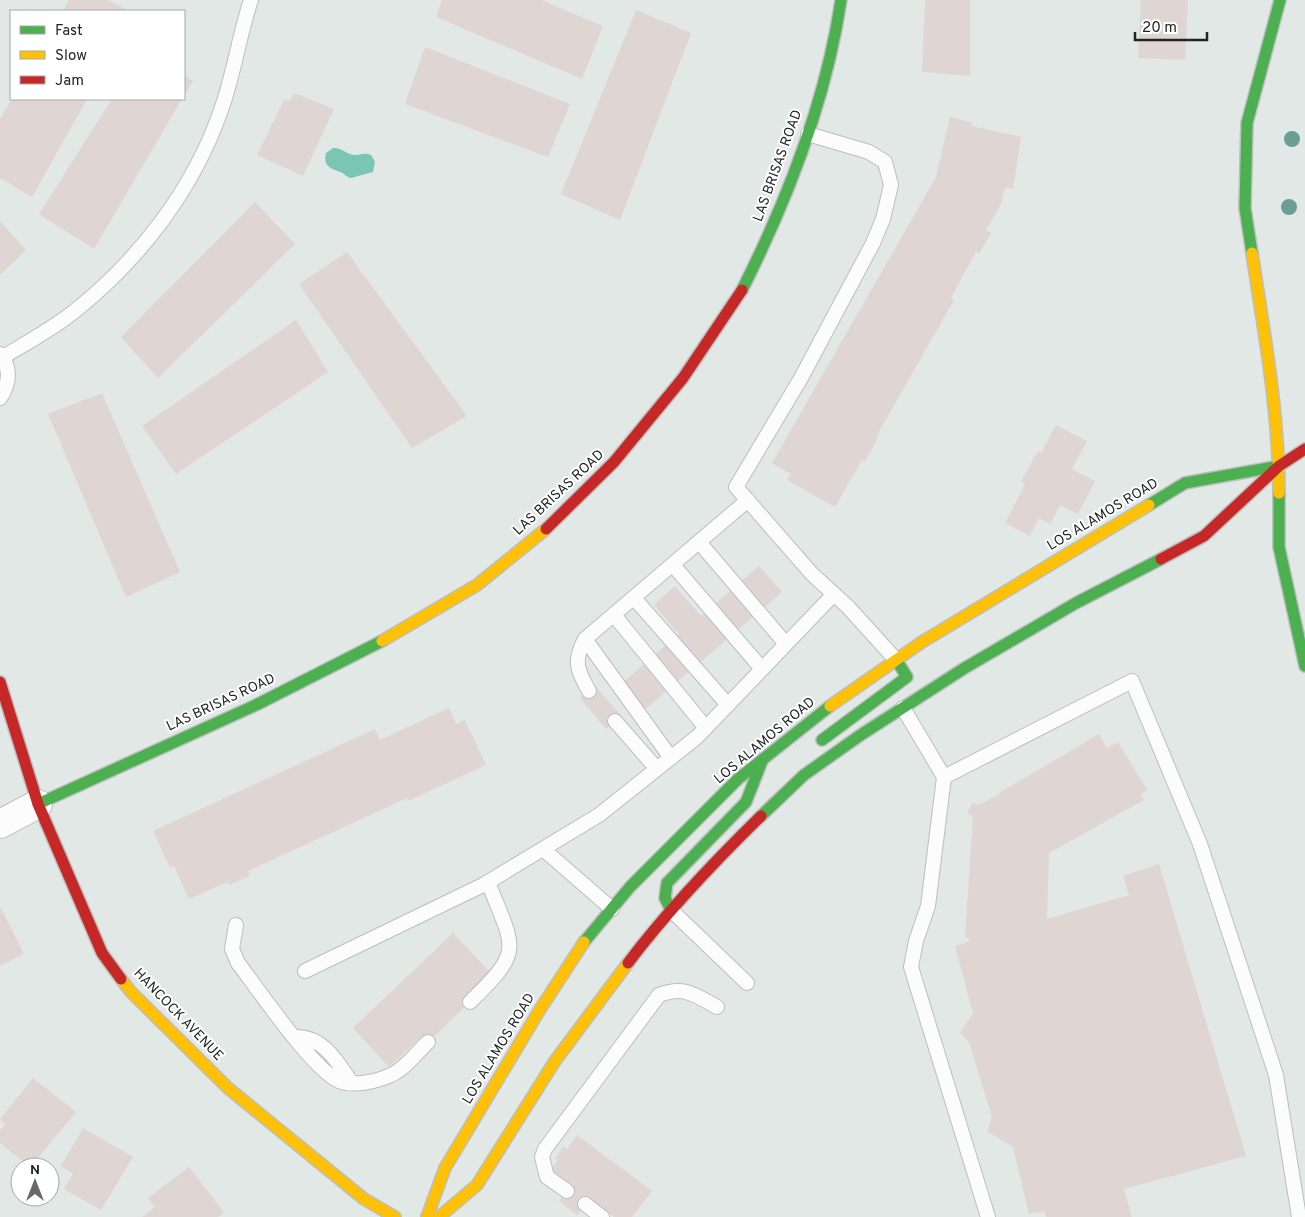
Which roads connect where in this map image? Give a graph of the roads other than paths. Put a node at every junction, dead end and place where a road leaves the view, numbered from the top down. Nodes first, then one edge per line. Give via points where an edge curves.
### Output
1 (251, 0) edge
2 (841, 0) edge
3 (1280, 0) edge
4 (808, 134) junction
5 (1, 355) edge
6 (0, 398) edge
7 (1305, 449) edge
8 (1279, 466) junction
9 (748, 500) junction
10 (699, 542) junction
11 (673, 565) junction
12 (834, 594) junction
13 (634, 598) junction
14 (614, 615) junction
15 (585, 639) junction
16 (786, 644) junction
17 (897, 661) junction
18 (1305, 666) edge
19 (762, 669) junction
20 (0, 682) edge
21 (589, 691) dead end
22 (728, 705) junction
23 (903, 708) junction
24 (615, 721) dead end
25 (706, 728) junction
26 (817, 746) dead end
27 (671, 758) junction
28 (763, 760) junction
29 (808, 760) dead end
30 (657, 769) junction
31 (804, 776) junction
32 (944, 777) junction
33 (38, 804) junction
34 (0, 824) edge
35 (543, 849) junction
36 (488, 882) junction
37 (612, 909) junction
38 (671, 910) junction
39 (236, 925) dead end
40 (305, 971) dead end
41 (747, 983) dead end
42 (470, 1002) dead end
43 (717, 1007) dead end
44 (428, 1042) dead end
45 (567, 1191) dead end
46 (585, 1204) dead end
47 (395, 1217) edge
48 (427, 1217) edge
49 (439, 1217) edge
50 (602, 1217) edge
51 (988, 1217) edge
52 (1298, 1217) edge

1 - 5 lane via 221,111 187,184 171,208 138,252 77,310 46,332
2 - 4 main road, LAS BRISAS ROAD via 836,33
3 - 8 main road via 1247,123 1245,208 1270,374
4 - 9 lane via 869,152 885,162 891,184 883,219 851,288 736,487
4 - 33 main road, LAS BRISAS ROAD via 781,208 742,289 683,378 614,462 550,526 477,585 379,643 256,705
5 - 6 lane via 8,377
7 - 8 main road, LOS ALAMOS ROAD
8 - 17 main road, LOS ALAMOS ROAD via 1185,483 922,642
8 - 18 main road via 1279,547
8 - 23 main road, LOS ALAMOS ROAD via 1204,536 962,669
9 - 10 lane
9 - 12 lane via 812,574
10 - 11 lane
10 - 16 lane
11 - 13 lane
11 - 19 lane
12 - 16 lane
12 - 17 lane
13 - 14 lane
13 - 22 lane
14 - 15 lane
14 - 25 lane
15 - 21 lane via 577,658 578,672
15 - 27 lane
16 - 19 lane
17 - 26 main road via 907,676
17 - 28 main road, LOS ALAMOS ROAD via 840,698
19 - 22 lane
20 - 33 main road, HANCOCK AVENUE
22 - 25 lane
23 - 31 main road, LOS ALAMOS ROAD
23 - 32 lane
24 - 30 lane
25 - 27 lane
27 - 30 lane
28 - 37 main road, LOS ALAMOS ROAD via 738,779 630,886
28 - 38 main road via 746,802 667,883 665,898
29 - 31 main road
30 - 35 lane via 599,816
31 - 38 main road, LOS ALAMOS ROAD via 717,859
32 - 51 lane via 928,906 916,941 912,967
32 - 52 lane via 1132,680 1200,844 1276,1075
33 - 34 street
33 - 47 main road, HANCOCK AVENUE via 102,953 132,992 228,1088 364,1199
35 - 36 lane
35 - 37 lane
36 - 40 lane
36 - 42 lane via 510,938 511,951 499,974
37 - 48 main road, LOS ALAMOS ROAD via 579,948 529,1028 445,1168
38 - 41 lane
38 - 49 main road, LOS ALAMOS ROAD via 555,1061 477,1186
39 - 44 lane via 232,949 238,963 294,1037 340,1081 361,1083 392,1075
43 - 45 lane via 690,992 672,990 659,995 545,1150 542,1157 547,1176
46 - 50 lane

